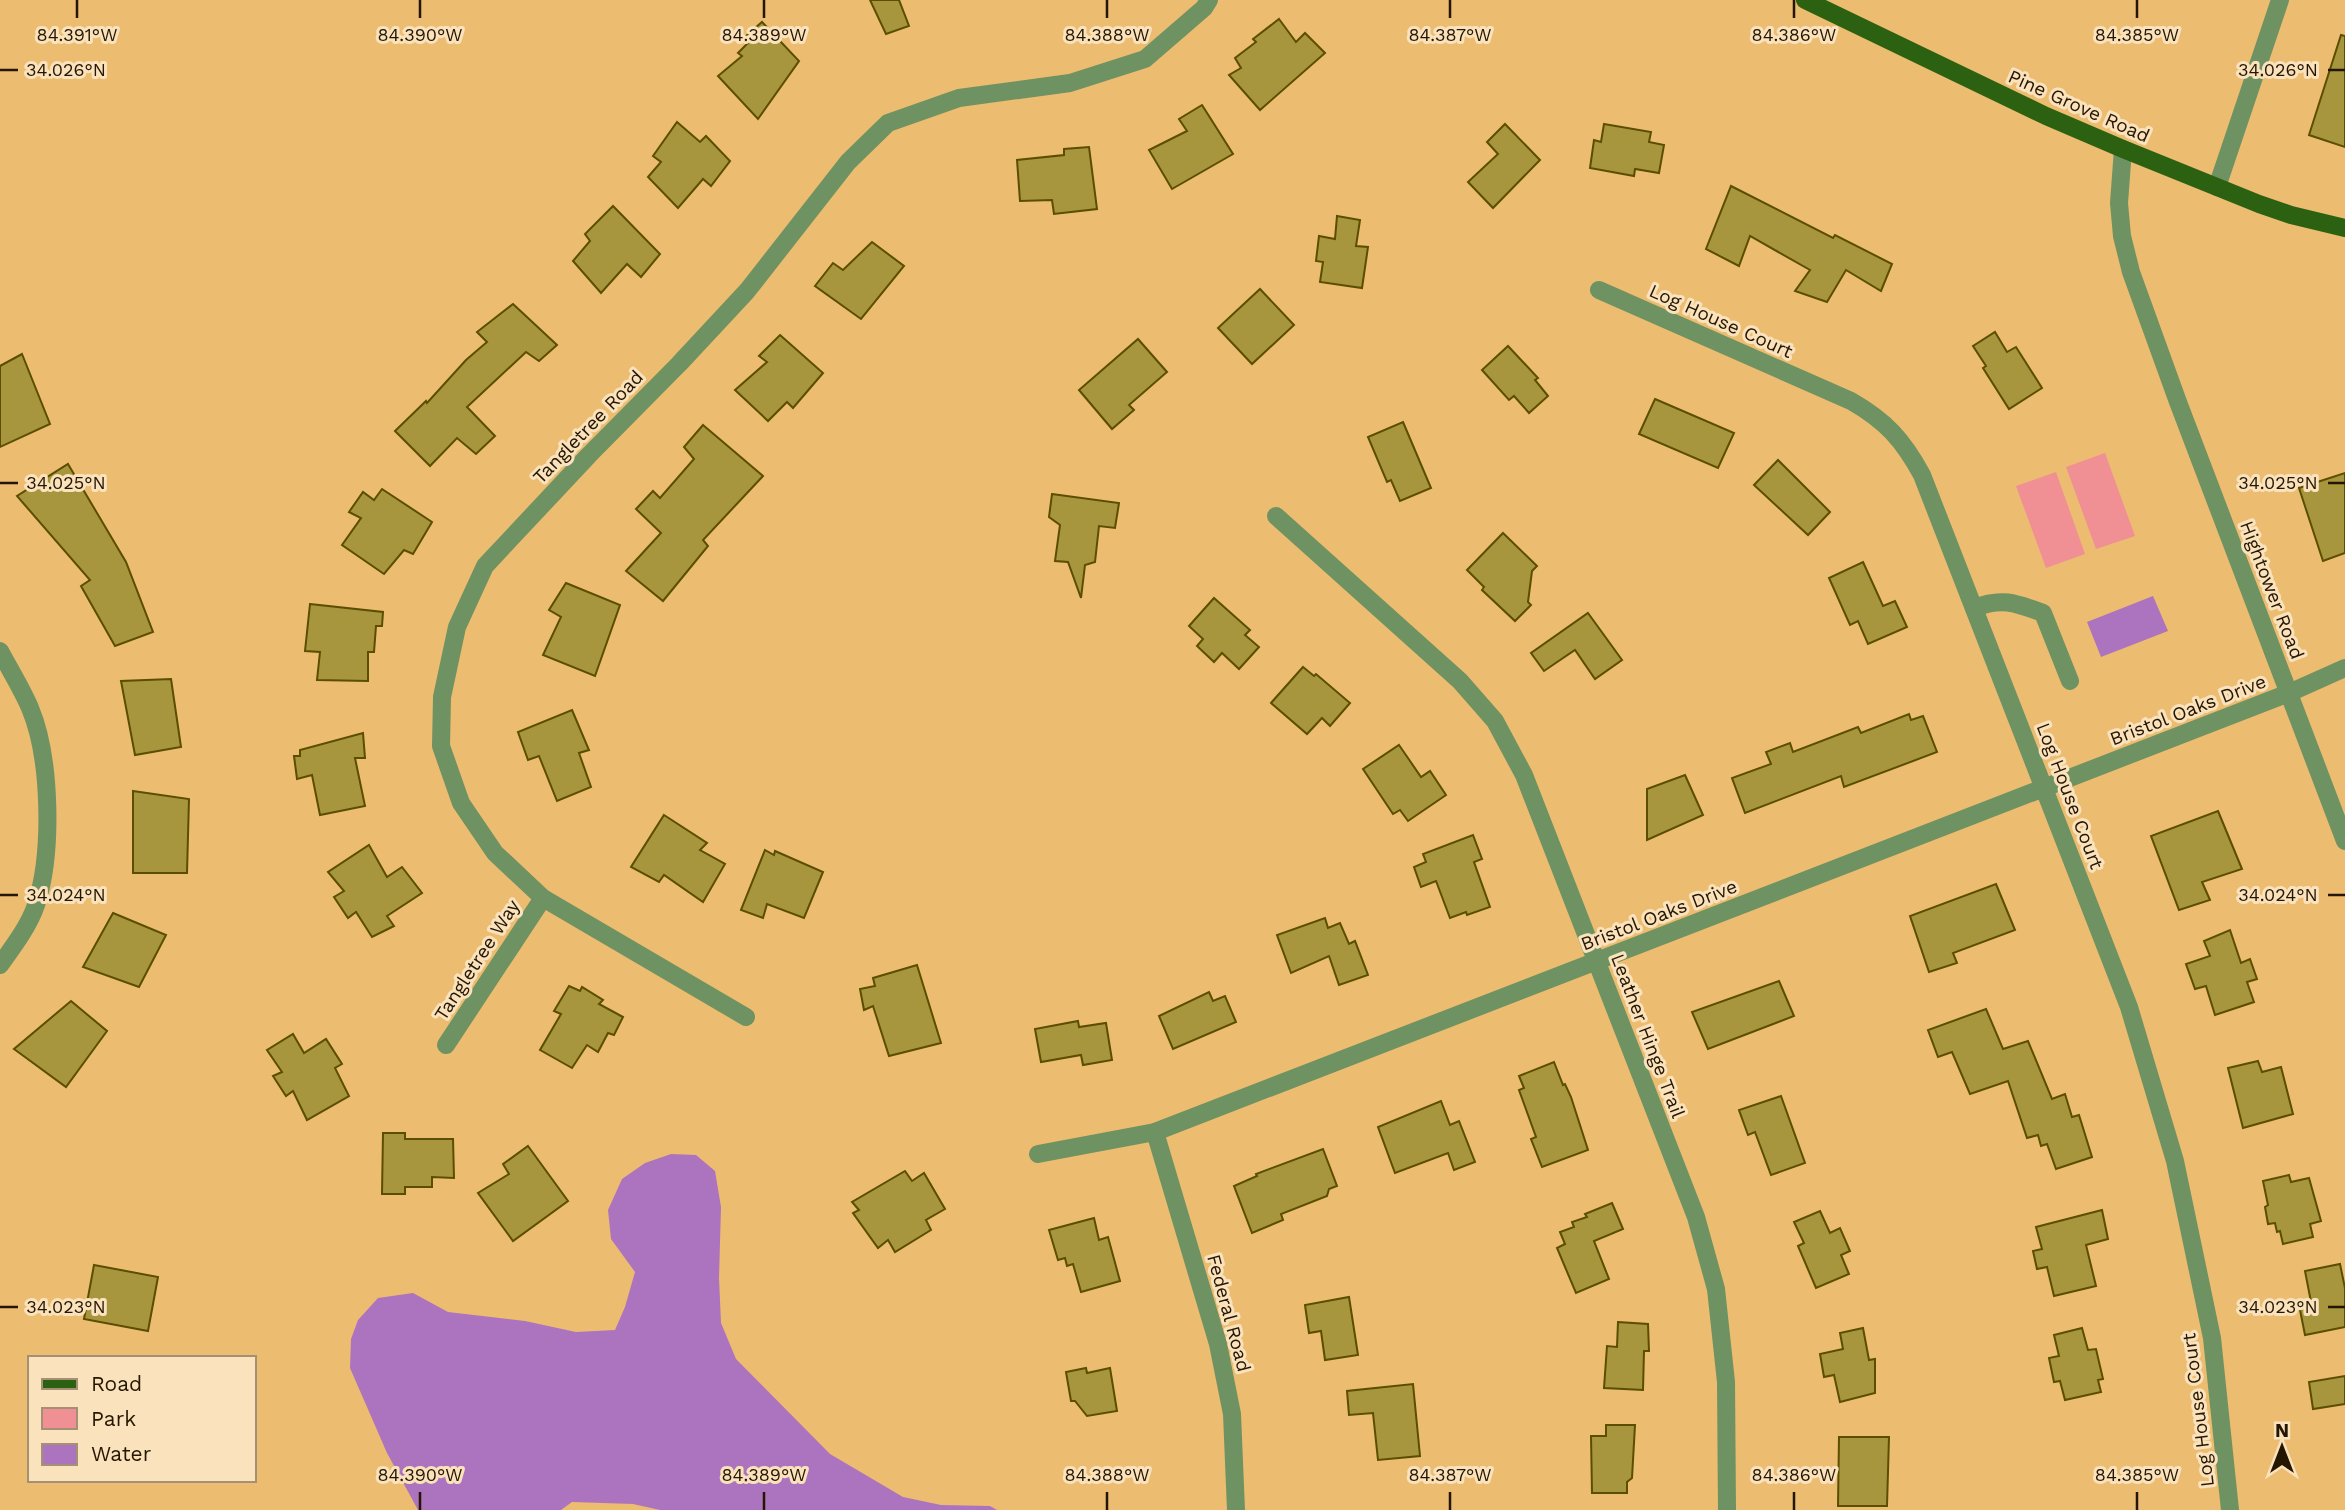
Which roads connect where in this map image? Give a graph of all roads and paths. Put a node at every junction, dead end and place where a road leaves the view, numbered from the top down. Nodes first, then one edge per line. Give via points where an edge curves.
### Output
1 (1209, 0) edge
2 (1805, 0) edge
3 (2280, 0) edge
4 (2123, 149) junction
5 (2217, 187) junction
6 (2345, 228) edge
7 (1599, 290) dead end
8 (1276, 516) dead end
9 (1974, 608) junction
10 (0, 651) edge
11 (2345, 668) edge
12 (2070, 681) dead end
13 (2289, 693) junction
14 (2045, 788) junction
15 (2345, 841) edge
16 (542, 898) junction
17 (1597, 962) junction
18 (0, 965) edge
19 (746, 1017) dead end
20 (446, 1045) dead end
21 (1155, 1132) junction
22 (1038, 1154) dead end
23 (1236, 1510) edge
24 (1727, 1510) edge
25 (2231, 1510) edge

1 - 16 street, Tangletree Road via 1145,59 1070,83 959,98 888,123 848,162 747,291 485,566 457,627 442,697 441,746 461,803 495,853
2 - 4 main road, Pine Grove Road
3 - 5 street
4 - 5 main road, Pine Grove Road
4 - 13 street, Hightower Road via 2119,203 2132,272
5 - 6 main road, Pine Grove Road via 2291,215
7 - 9 street, Log House Court via 1874,414 1910,452 1922,475
8 - 17 street, Leather Hinge Trail via 1460,681 1495,721 1524,775
9 - 12 street via 1993,600 2043,613
9 - 14 street, Log House Court
10 - 18 street via 31,709 47,796 45,858 35,906
11 - 13 street, Bristol Oaks Drive
13 - 14 street, Bristol Oaks Drive
13 - 15 street, Hightower Road
14 - 17 street, Bristol Oaks Drive
14 - 25 street, Log House Court via 2129,1007 2175,1161 2212,1338
16 - 19 street, Tangletree Road
16 - 20 street, Tangletree Way
17 - 21 street, Bristol Oaks Drive
17 - 24 street, Leather Hinge Trail via 1696,1217 1716,1289 1726,1382
21 - 22 street, Bristol Oaks Drive
21 - 23 street, Federal Road via 1218,1344 1232,1414

